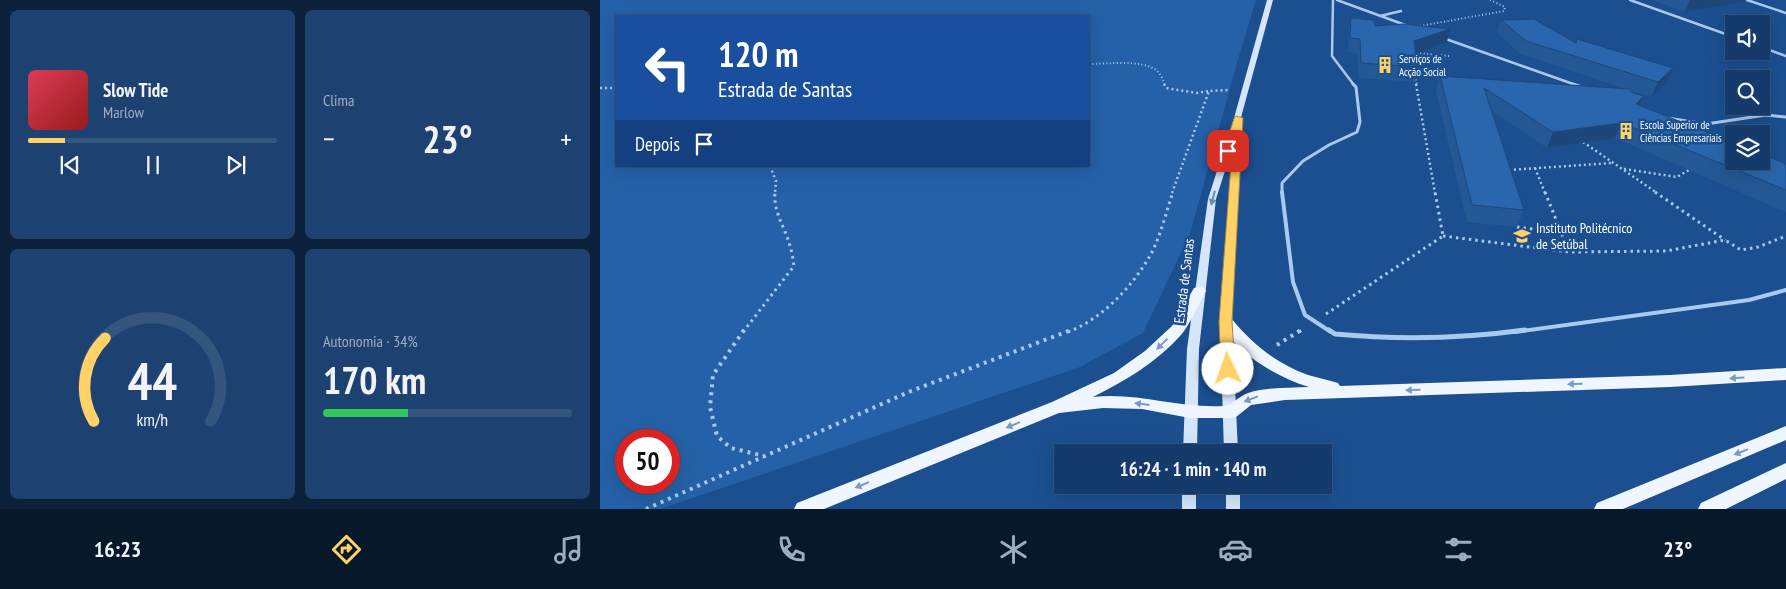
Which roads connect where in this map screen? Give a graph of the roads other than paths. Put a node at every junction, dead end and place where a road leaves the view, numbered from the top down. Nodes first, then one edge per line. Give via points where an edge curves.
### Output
1 (1270, 0) edge
2 (1334, 0) edge
3 (1337, 0) edge
4 (1630, 0) edge
5 (1746, 0) edge
6 (1401, 11) dead end
7 (1786, 13) edge
8 (1380, 16) junction
9 (1412, 27) edge
10 (1725, 34) edge
11 (1436, 36) edge
12 (1770, 50) edge
13 (1786, 56) edge
14 (1580, 86) edge
15 (1786, 112) edge
16 (1779, 114) junction
17 (1661, 117) edge
18 (1786, 117) edge
19 (1238, 118) junction
20 (1786, 290) edge
21 (1199, 291) junction
22 (1226, 322) junction
23 (1786, 374) edge
24 (1368, 391) junction
25 (1058, 407) junction
26 (1190, 412) junction
27 (1230, 412) junction
28 (1786, 433) edge
29 (1190, 444) edge
30 (1231, 444) edge
31 (1786, 471) edge
32 (1190, 494) edge
33 (1233, 494) edge
34 (803, 509) edge
35 (1189, 509) edge
36 (1234, 509) edge
37 (1603, 509) edge
38 (1708, 509) edge

1 - 19 main road, Estrada de Santas
2 - 20 lane via 1332,56 1356,88 1360,122 1357,132 1303,161 1282,183 1293,282 1305,315 1335,334 1388,339 1484,336 1749,300
3 - 8 lane
4 - 10 lane
5 - 7 lane
6 - 8 lane
8 - 9 lane
11 - 14 lane
12 - 13 lane
15 - 16 lane
16 - 17 lane via 1705,124
16 - 18 lane
19 -> 21 main road, Estrada de Santas via 1212,199
19 - 22 main road, Estrada de Santas
21 -> 25 main road via 1177,330 1150,355 1119,377
21 - 26 main road, Estrada de Santas
22 - 24 main road via 1248,347 1313,383
22 - 27 main road, Estrada de Santas
23 -> 24 main road
24 -> 27 main road via 1260,396 1246,400
26 -> 25 main road via 1132,402
25 -> 34 main road
26 - 27 main road
26 - 29 main road, Estrada de Santas
27 - 30 main road, Estrada de Santas
28 -> 37 main road
31 - 38 main road
32 - 35 main road
33 - 36 main road

